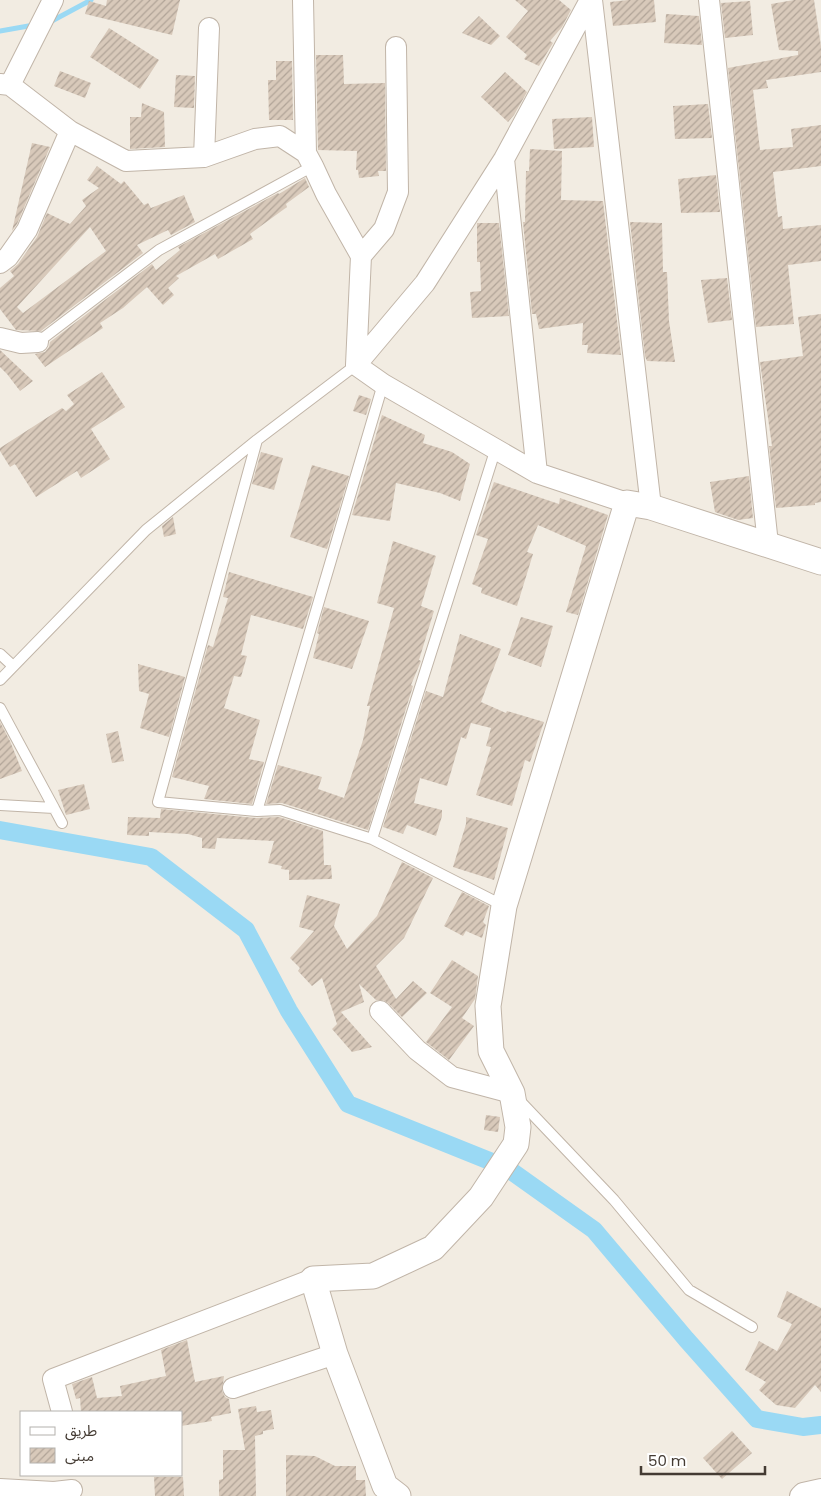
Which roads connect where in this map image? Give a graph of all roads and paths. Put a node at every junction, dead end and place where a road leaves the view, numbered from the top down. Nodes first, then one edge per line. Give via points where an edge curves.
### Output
1 (53, 0) edge
2 (303, 0) edge
3 (591, 0) edge
4 (709, 0) edge
5 (209, 28) dead end
6 (396, 47) dead end
7 (5, 84) edge
8 (70, 131) junction
9 (204, 157) junction
10 (504, 158) junction
11 (310, 160) junction
12 (361, 256) junction
13 (0, 263) edge
14 (0, 338) edge
15 (38, 342) joint
16 (356, 365) junction
17 (383, 384) junction
18 (257, 440) junction
19 (496, 448) junction
20 (537, 473) junction
21 (627, 503) junction
22 (651, 507) junction
23 (768, 544) junction
24 (821, 562) edge
25 (0, 654) edge
26 (13, 666) junction
27 (0, 680) edge
28 (0, 708) edge
29 (0, 806) edge
30 (54, 808) junction
31 (257, 811) junction
32 (62, 823) dead end
33 (372, 839) junction
34 (504, 906) junction
35 (380, 1011) dead end
36 (512, 1093) junction
37 (314, 1279) junction
38 (752, 1327) dead end
39 (335, 1354) junction
40 (233, 1388) dead end
41 (62, 1411) edge
42 (75, 1487) edge
43 (0, 1489) edge
44 (821, 1489) edge
45 (390, 1493) edge
46 (800, 1496) edge

1 - 7 street
2 - 11 street
3 - 10 street
3 - 22 street
4 - 23 street
5 - 9 street
6 - 12 street via 398,192 384,229
7 - 8 street
8 - 9 street via 126,161
8 - 13 street via 27,230
9 - 11 street via 255,139 280,136
10 - 16 street via 425,283
10 - 20 street
11 - 12 street
11 - 15 lane via 160,250
12 - 16 street
14 - 15 street via 21,343
16 - 17 street
16 - 18 lane
17 - 19 street
17 - 31 lane
18 - 26 lane via 146,530
18 - 31 lane via 158,802
19 - 20 street
19 - 33 lane
20 - 21 street
21 - 22 street
21 - 34 street
22 - 23 street
23 - 24 street
25 - 26 lane
26 - 27 lane
28 - 30 lane
29 - 30 lane
30 - 32 lane
31 - 33 lane via 280,810
33 - 34 lane
34 - 36 street via 488,1006 491,1051
35 - 36 street via 417,1050 452,1077
36 - 37 street via 518,1126 516,1144 481,1197 433,1248 373,1276
36 - 38 lane via 614,1200 689,1290
37 - 39 street
37 - 41 street via 53,1379
39 - 40 street
39 - 45 street
42 - 43 street via 54,1492
44 - 46 street via 803,1492

